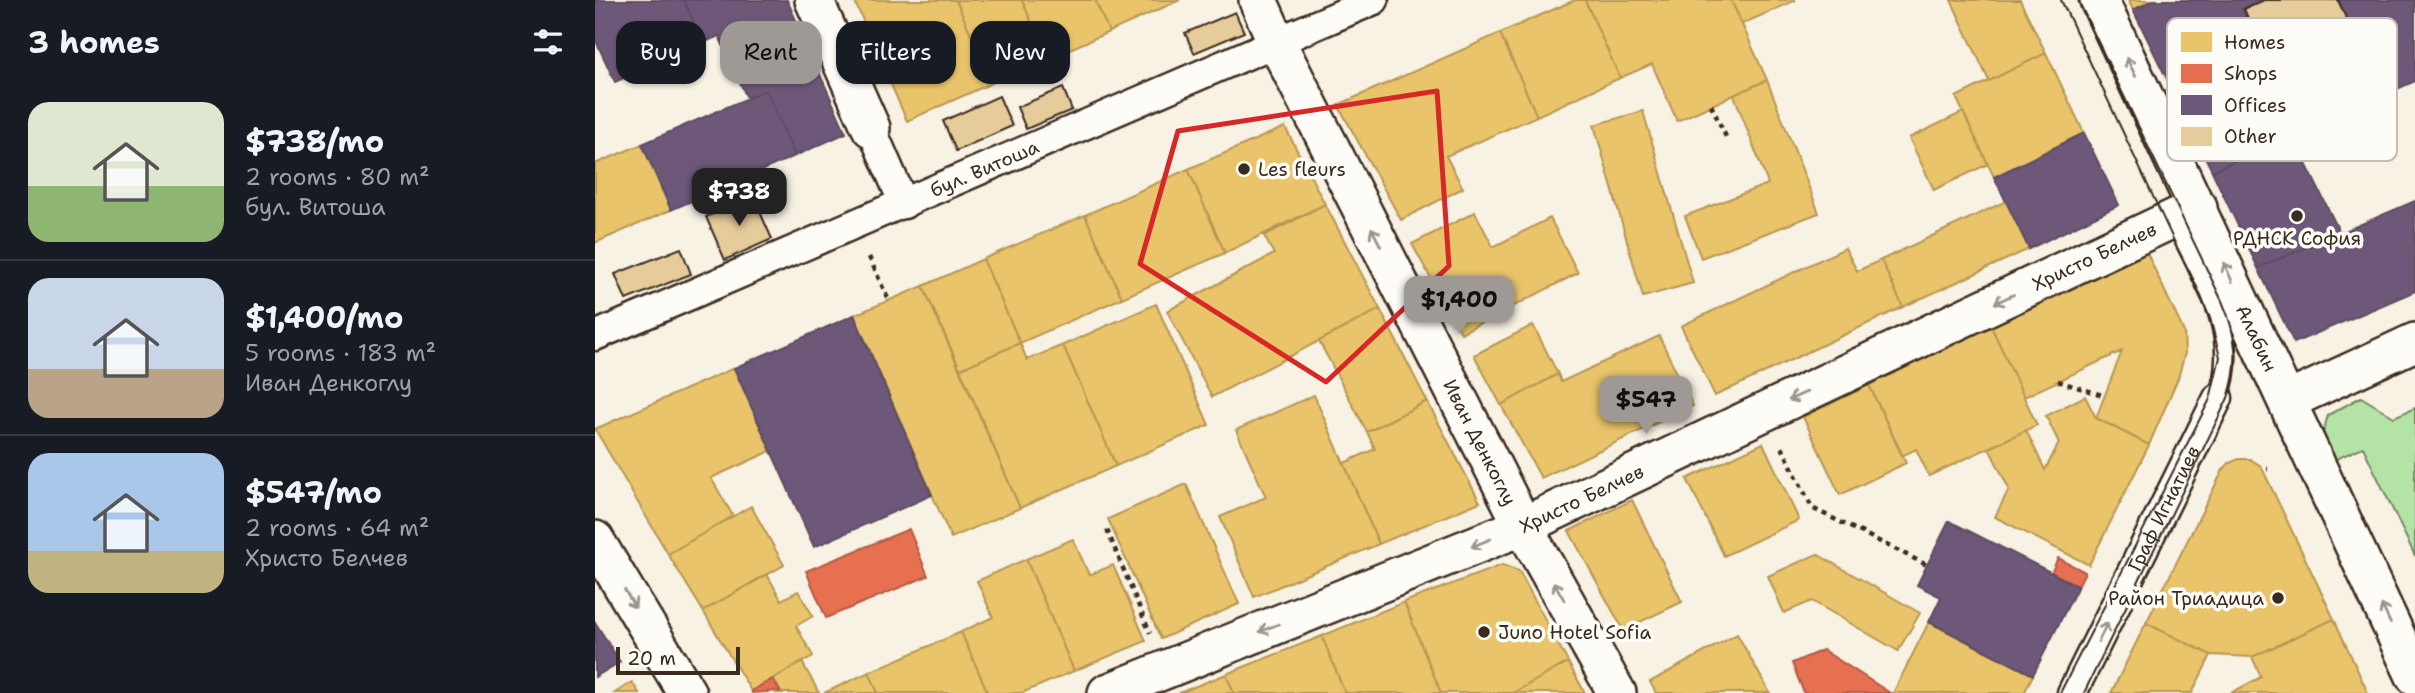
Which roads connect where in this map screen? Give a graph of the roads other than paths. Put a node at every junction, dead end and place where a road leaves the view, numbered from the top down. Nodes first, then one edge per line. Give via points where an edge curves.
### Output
1 (814, 0) edge
2 (1258, 0) edge
3 (1374, 0) edge
4 (2099, 0) edge
5 (1277, 43) junction
6 (871, 128) joint
7 (904, 204) junction
8 (2186, 213) junction
9 (595, 336) edge
10 (2415, 342) edge
11 (2218, 398) joint
12 (2287, 401) junction
13 (1523, 526) junction
14 (595, 540) edge
15 (2415, 676) edge
16 (687, 693) edge
17 (1107, 693) edge
18 (1617, 693) edge
19 (2072, 693) edge

1 - 6 street
2 - 5 street, Иван Денкоглу
3 - 5 street, бул. Витоша
8 -> 4 street, Алабин
5 - 7 street, бул. Витоша
13 -> 5 street, Иван Денкоглу
6 - 7 street
7 - 9 street, бул. Витоша
8 - 11 lane via 2224,323 2228,354
12 -> 8 street, Алабин
8 -> 13 street, Христо Белчев
10 - 12 street
19 -> 11 street, Граф Игнатиев
15 -> 12 street, Алабин
13 -> 17 street, Христо Белчев
18 -> 13 street, Иван Денкоглу
14 -> 16 street

